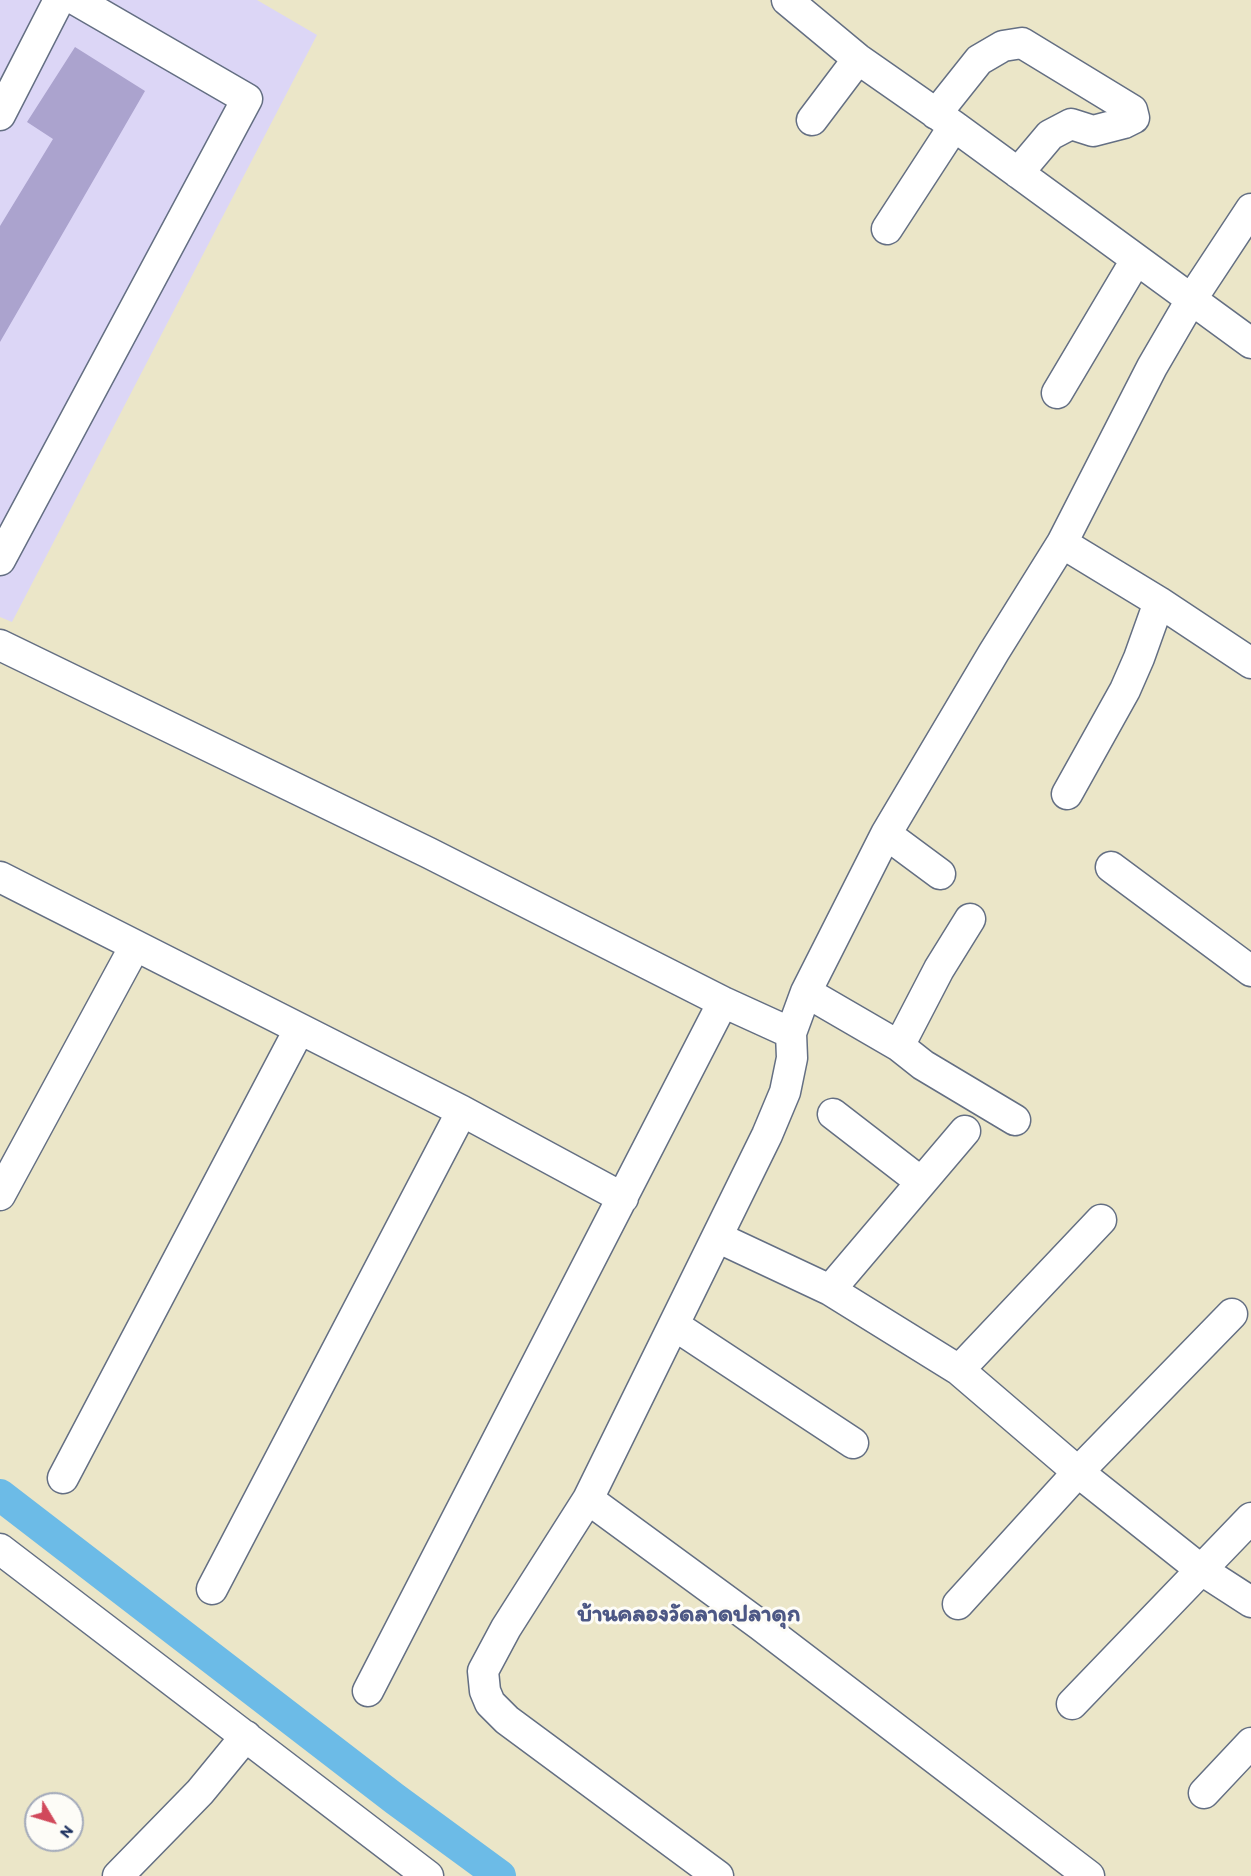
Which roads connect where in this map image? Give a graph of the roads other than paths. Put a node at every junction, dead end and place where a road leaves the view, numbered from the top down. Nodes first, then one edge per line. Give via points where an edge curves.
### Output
1 (59, 0) edge
2 (76, 0) edge
3 (787, 0) edge
4 (858, 58) junction
5 (0, 115) edge
6 (812, 120) dead end
7 (945, 120) junction
8 (1018, 174) junction
9 (1251, 209) edge
10 (887, 229) dead end
11 (1136, 260) junction
12 (1191, 300) junction
13 (1251, 343) edge
14 (1057, 393) dead end
15 (1062, 543) junction
16 (0, 560) edge
17 (1159, 602) junction
18 (0, 645) edge
19 (1251, 663) edge
20 (1067, 794) dead end
21 (886, 834) junction
22 (1111, 867) dead end
23 (940, 874) dead end
24 (0, 877) edge
25 (970, 920) dead end
26 (135, 946) junction
27 (1251, 971) edge
28 (806, 992) junction
29 (723, 1002) junction
30 (299, 1030) junction
31 (791, 1033) junction
32 (899, 1046) junction
33 (462, 1111) junction
34 (833, 1114) dead end
35 (1015, 1120) dead end
36 (965, 1131) dead end
37 (921, 1182) junction
38 (0, 1195) edge
39 (623, 1198) junction
40 (1101, 1220) dead end
41 (717, 1237) junction
42 (830, 1290) junction
43 (1232, 1314) dead end
44 (674, 1324) junction
45 (959, 1370) junction
46 (854, 1443) dead end
47 (1078, 1472) junction
48 (63, 1478) dead end
49 (588, 1499) junction
50 (1251, 1518) edge
51 (0, 1548) edge
52 (1200, 1569) junction
53 (212, 1589) dead end
54 (1251, 1602) edge
55 (958, 1604) dead end
56 (368, 1691) dead end
57 (1072, 1704) dead end
58 (246, 1736) junction
59 (1251, 1743) edge
60 (1204, 1793) dead end
61 (118, 1876) edge
62 (428, 1876) edge
63 (718, 1876) edge
64 (1089, 1876) edge

1 - 5 street
2 - 16 street via 247,99
3 - 4 street
4 - 6 street
4 - 7 street
7 - 8 street
7 - 8 street via 979,60 1003,46 1022,43 1132,110 1134,118 1124,123 1093,131 1071,124 1050,135
7 - 10 street
8 - 11 street
9 - 12 street
11 - 12 street
11 - 14 street
12 - 13 street
12 - 15 street via 1152,367
15 - 17 street
15 - 21 street
17 - 19 street
17 - 20 street via 1125,690
18 - 29 street via 429,853
21 - 23 street
21 - 28 street
22 - 27 street
24 - 26 street
25 - 32 street
26 - 30 street
26 - 38 street
28 - 31 street
28 - 32 street
29 - 31 street
29 - 39 street
30 - 33 street
30 - 48 street
31 - 41 street via 792,1058 785,1092
32 - 35 street
33 - 39 street
33 - 53 street
34 - 37 street
36 - 37 street
37 - 42 street
39 - 56 street
40 - 45 street
41 - 42 street
41 - 44 street
42 - 45 street
43 - 47 street
44 - 46 street
44 - 49 street
45 - 47 street
47 - 52 street
47 - 55 street
49 - 63 street via 506,1628 483,1671 485,1690 490,1703 507,1720
49 - 64 street
50 - 52 street
51 - 58 street
52 - 54 street
52 - 57 street
58 - 61 street via 200,1792
58 - 62 street
59 - 60 street

